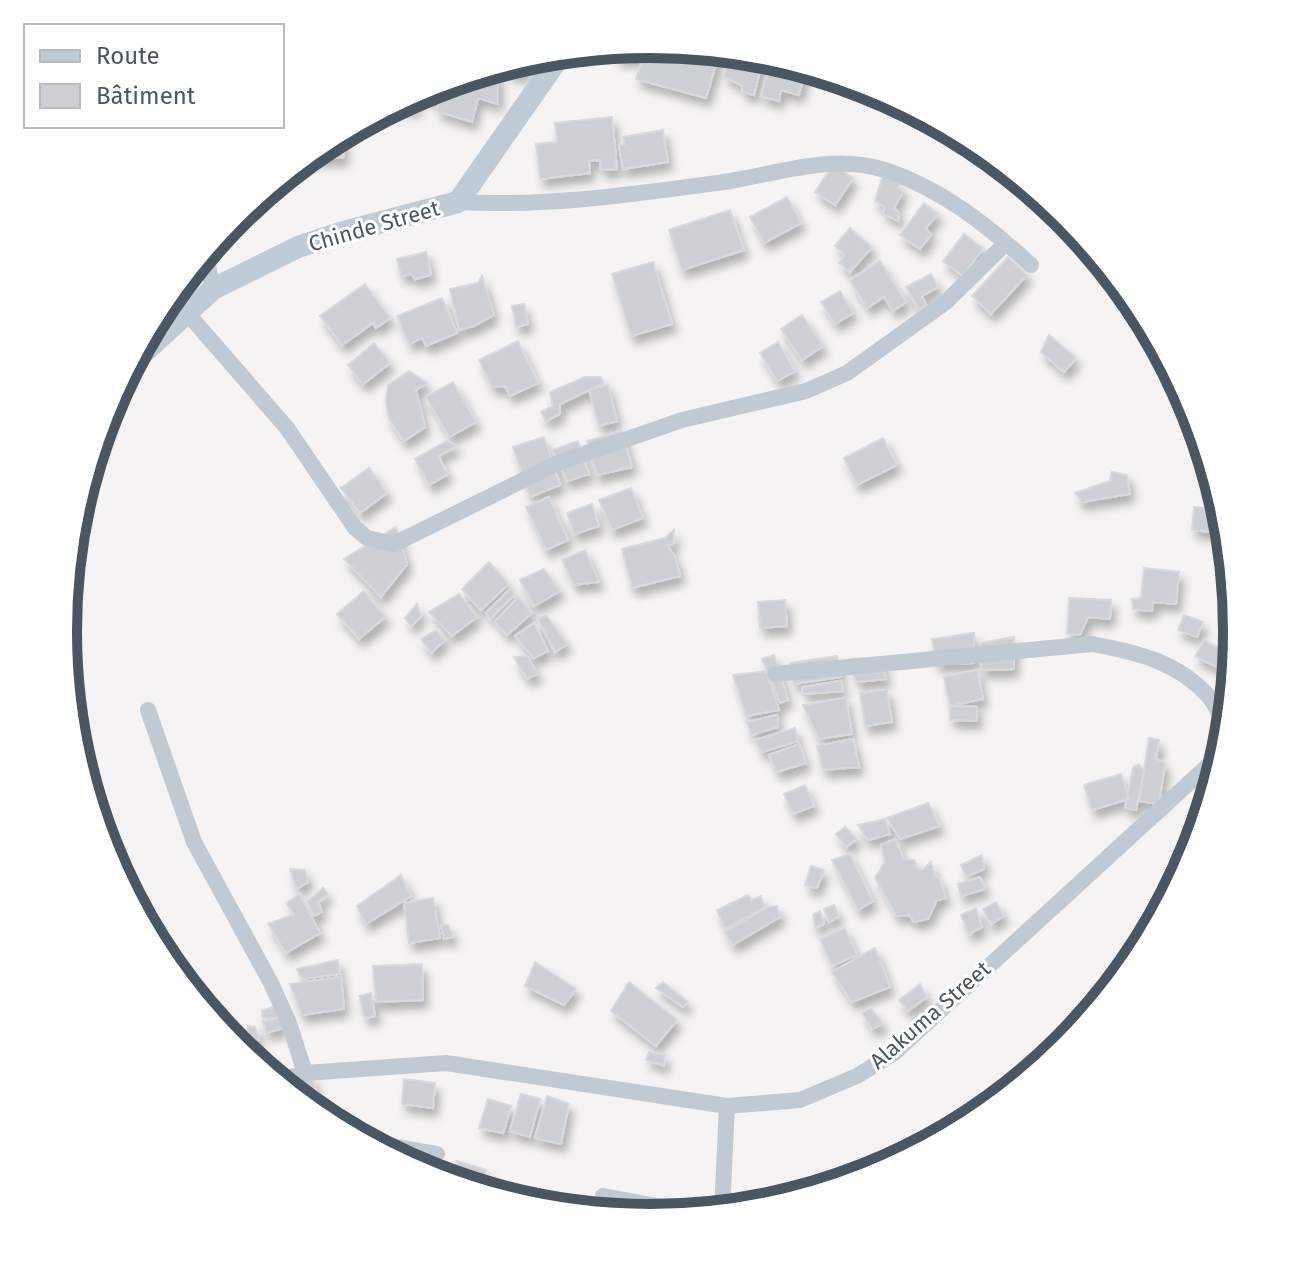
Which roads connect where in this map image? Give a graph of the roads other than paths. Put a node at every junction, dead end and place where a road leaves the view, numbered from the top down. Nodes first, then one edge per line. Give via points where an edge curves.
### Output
1 (552, 67) edge
2 (458, 202) junction
3 (1006, 243) junction
4 (1031, 265) dead end
5 (208, 267) edge
6 (213, 289) junction
7 (188, 314) junction
8 (155, 343) edge
9 (775, 674) dead end
10 (148, 710) dead end
11 (1218, 712) edge
12 (1207, 766) edge
13 (305, 1073) junction
14 (290, 1077) edge
15 (727, 1106) junction
16 (400, 1147) edge
17 (437, 1154) dead end
18 (603, 1196) dead end
19 (723, 1200) edge
20 (651, 1205) edge

1 - 2 street, Chinde Street
2 - 3 street via 551,202 727,181 819,163 850,163 927,188 961,206
2 - 6 street, Chinde Street via 298,247
3 - 4 street
3 - 7 street via 946,302 847,373 806,391 682,420 558,463 394,544 367,538 355,528 287,428
5 - 6 street
6 - 7 street
7 - 8 street
9 - 11 street via 1092,644 1135,651 1176,668
10 - 13 street via 194,842 271,983
12 - 15 street, Alakuma Street via 894,1053 857,1076 800,1100
13 - 14 street, Alakuma Street
13 - 15 street, Alakuma Street via 446,1063
15 - 19 street
16 - 17 street
18 - 20 street

